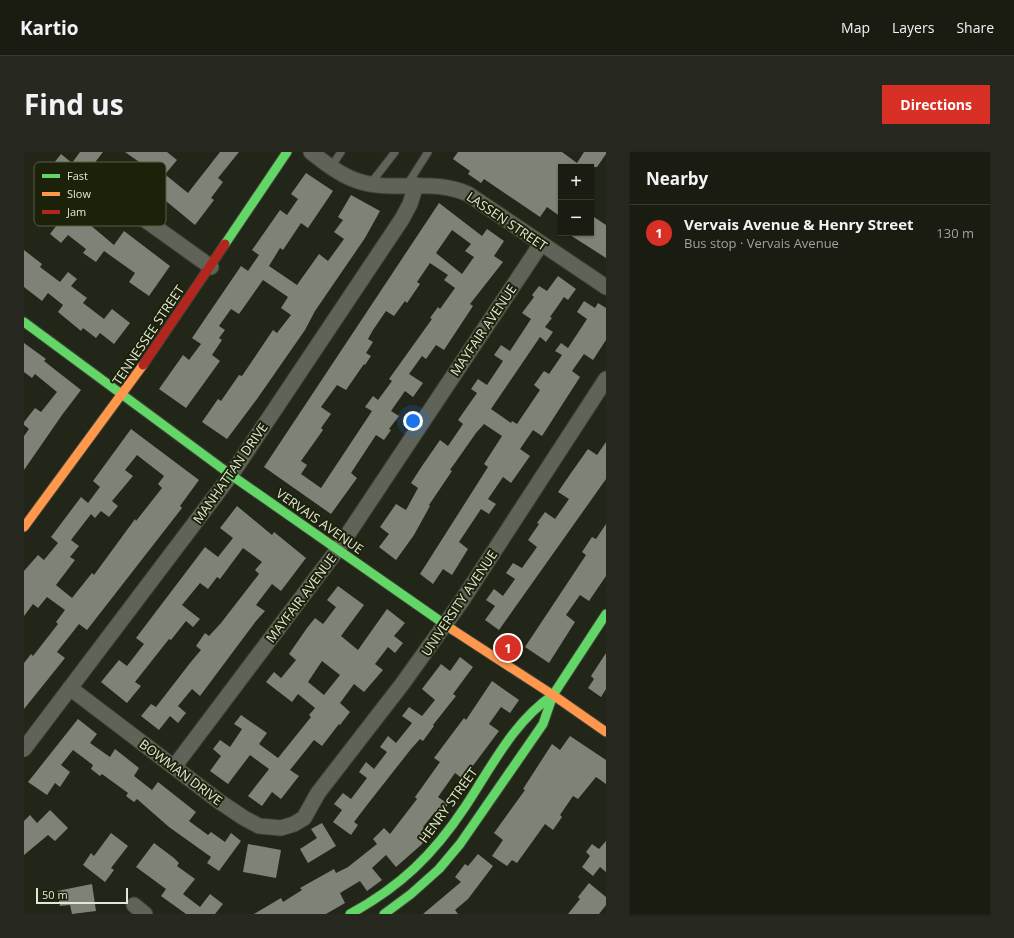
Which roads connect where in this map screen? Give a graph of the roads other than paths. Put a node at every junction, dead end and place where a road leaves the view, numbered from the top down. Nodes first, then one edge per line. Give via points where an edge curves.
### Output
1 (287, 152) edge
2 (311, 152) edge
3 (341, 152) edge
4 (395, 152) edge
5 (428, 152) edge
6 (331, 167) junction
7 (371, 183) junction
8 (412, 185) junction
9 (154, 226) edge
10 (541, 244) junction
11 (210, 267) junction
12 (606, 287) edge
13 (24, 322) edge
14 (606, 380) edge
15 (123, 394) junction
16 (231, 475) junction
17 (24, 527) edge
18 (338, 549) junction
19 (606, 614) edge
20 (445, 625) junction
21 (70, 688) junction
22 (553, 695) junction
23 (606, 732) edge
24 (24, 749) edge
25 (174, 768) junction
26 (302, 819) joint
27 (350, 914) edge
28 (384, 914) edge

1 - 11 street, TENNESSEE STREET
2 - 6 street, LASSEN STREET
3 - 6 lane
4 - 7 lane
5 - 8 lane
6 - 7 street, LASSEN STREET via 357,181
7 - 8 street, LASSEN STREET
8 - 10 street, LASSEN STREET via 442,185 456,188
8 - 16 street, MANHATTAN DRIVE via 410,204 402,219
9 - 11 street
10 - 12 street, LASSEN STREET
10 - 18 street, MAYFAIR AVENUE
11 - 15 street, TENNESSEE STREET
13 - 15 street, VERVAIS AVENUE
14 - 20 street, UNIVERSITY AVENUE
15 - 16 street, VERVAIS AVENUE
15 - 17 street, TENNESSEE STREET
16 - 18 street, VERVAIS AVENUE
16 - 21 street, MANHATTAN DRIVE
18 - 20 street, VERVAIS AVENUE
18 - 25 street, MAYFAIR AVENUE
19 - 22 street, HENRY STREET
20 - 22 street, VERVAIS AVENUE
20 - 26 street, UNIVERSITY AVENUE via 318,793
21 - 24 street, MANHATTAN DRIVE
21 - 25 street, BOWMAN DRIVE
22 - 23 street, VERVAIS AVENUE
22 - 27 street, HENRY STREET via 528,715 426,858 373,902
22 - 28 street, HENRY STREET via 543,724 460,844 433,874
25 - 26 street, BOWMAN DRIVE via 220,802 259,826 281,828

